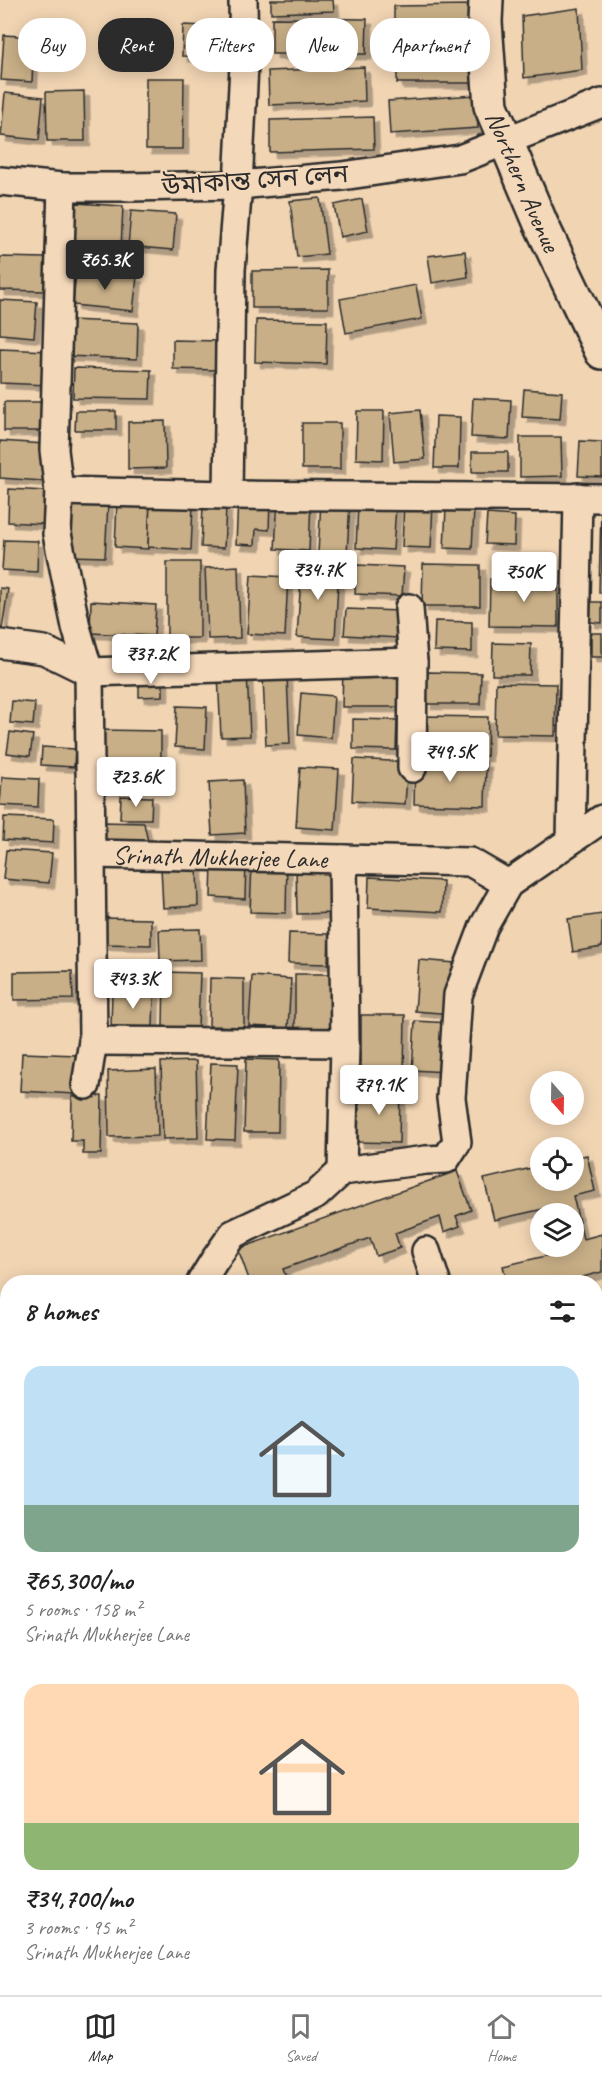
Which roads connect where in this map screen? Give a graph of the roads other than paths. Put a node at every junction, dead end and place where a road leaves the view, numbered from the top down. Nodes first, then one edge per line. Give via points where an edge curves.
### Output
1 (243, 0) edge
2 (486, 0) edge
3 (602, 103) edge
4 (506, 140) junction
5 (0, 181) edge
6 (238, 185) junction
7 (62, 187) junction
8 (602, 352) edge
9 (59, 491) junction
10 (228, 495) junction
11 (590, 497) edge
12 (409, 608) dead end
13 (0, 644) edge
14 (413, 662) junction
15 (89, 672) junction
16 (412, 768) dead end
17 (602, 819) edge
18 (571, 839) junction
19 (92, 854) junction
20 (343, 859) junction
21 (508, 884) junction
22 (93, 1041) junction
23 (345, 1043) junction
24 (86, 1085) dead end
25 (342, 1171) junction
26 (426, 1251) dead end
27 (205, 1275) edge
28 (434, 1275) edge

1 - 6 street
2 - 4 street, Northern Avenue via 491,106
3 - 4 street, উমাকান্ত সেন লেন
4 - 6 street, উমাকান্ত সেন লেন via 460,159 342,176
4 - 8 street, Northern Avenue
5 - 7 street, উমাকান্ত সেন লেন
6 - 7 street, উমাকান্ত সেন লেন
6 - 10 street via 231,270
7 - 9 street, Srinath Mukherjee Lane via 54,450
9 - 10 street
9 - 15 street, Srinath Mukherjee Lane via 57,534
10 - 11 street
11 - 18 street
12 - 14 street
13 - 15 street via 44,650
14 - 15 street
14 - 16 street
15 - 19 street, Srinath Mukherjee Lane
17 - 18 street
18 - 21 street
19 - 20 street, Srinath Mukherjee Lane
19 - 22 street, Srinath Mukherjee Lane
20 - 21 street via 470,862
20 - 23 street, Srinath Mukherjee Lane
21 - 25 street via 484,926 458,995 451,1098 457,1142 446,1159
22 - 23 street
22 - 24 street, Srinath Mukherjee Lane
23 - 25 street, Srinath Mukherjee Lane
25 - 27 street via 316,1195 233,1234
26 - 28 street

